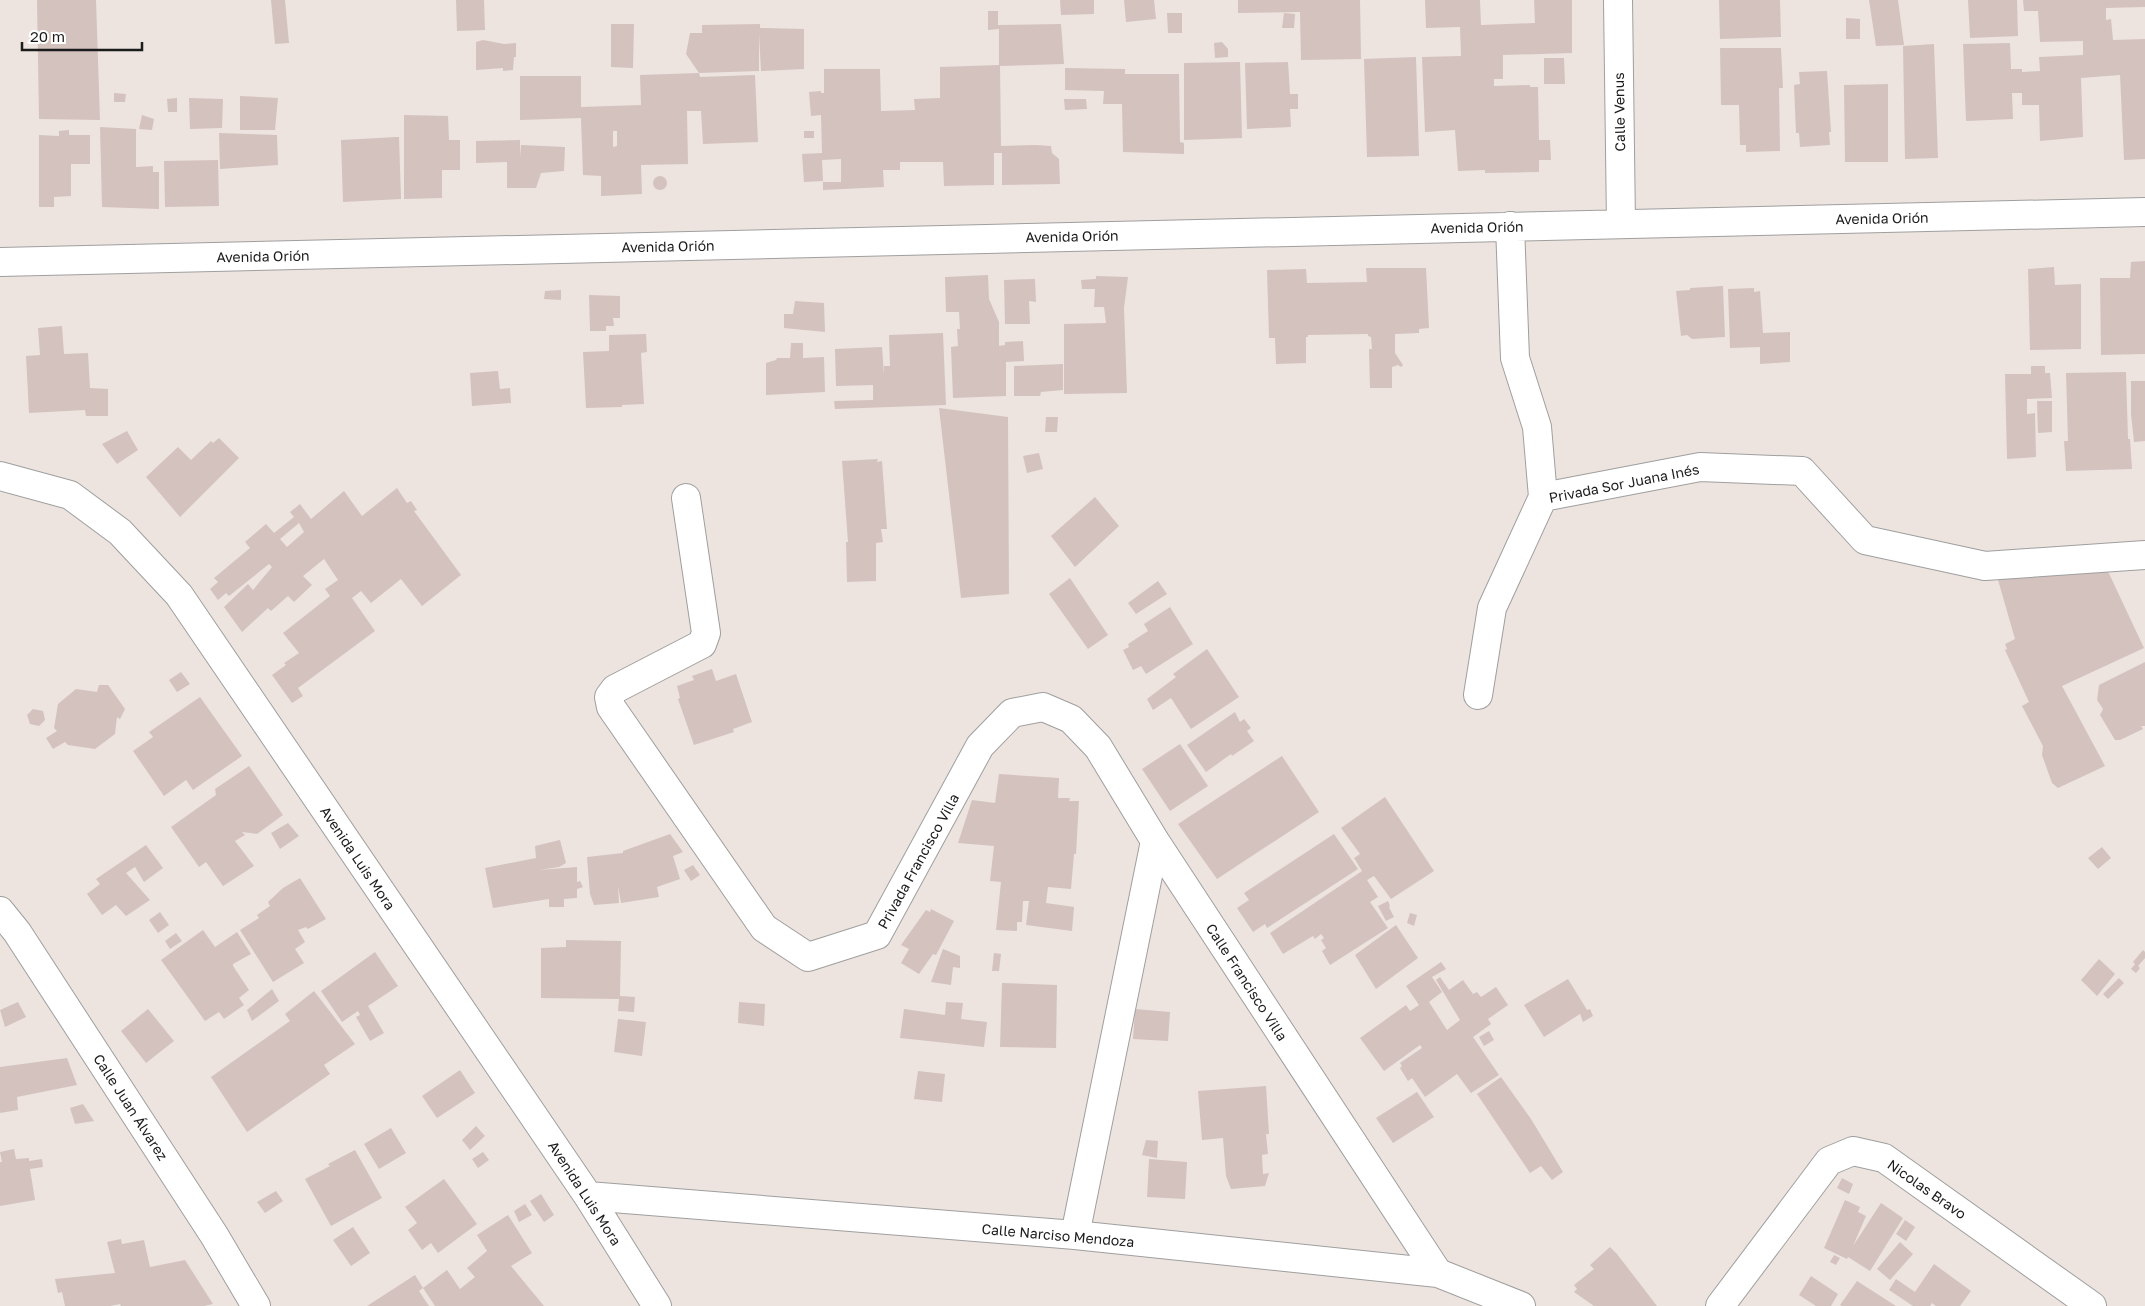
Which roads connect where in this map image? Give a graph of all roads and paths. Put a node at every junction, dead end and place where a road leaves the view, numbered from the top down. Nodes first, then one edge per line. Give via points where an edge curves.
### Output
1 (1618, 0) edge
2 (2145, 212) edge
3 (1621, 224) junction
4 (1510, 226) junction
5 (0, 262) edge
6 (0, 476) edge
7 (1543, 497) junction
8 (686, 498) dead end
9 (2145, 554) edge
10 (1478, 695) dead end
11 (1043, 708) joint
12 (1155, 841) junction
13 (0, 911) edge
14 (588, 1196) junction
15 (1075, 1235) junction
16 (1438, 1273) junction
17 (256, 1306) edge
18 (657, 1306) edge
19 (1521, 1306) edge
20 (1720, 1306) edge
21 (2092, 1306) edge

1 - 3 street, Calle Venus
2 - 3 street, Avenida Orión
3 - 4 street, Avenida Orión
4 - 5 street, Avenida Orión
4 - 7 street via 1515,358 1537,427
6 - 14 street, Avenida Luis Mora via 70,495 120,532 178,595
7 - 9 street, Privada Sor Juana Inés via 1700,467 1802,471 1865,540 1985,566
7 - 10 street, Privada Sor Juana Inés via 1492,608
8 - 11 street, Privada Francisco Villa via 706,633 702,644 616,689 609,697 611,707 764,928 808,957 877,935 980,746 1012,713
11 - 12 street, Calle Francisco Villa via 1071,719 1098,747
12 - 15 street
12 - 16 street, Calle Francisco Villa
13 - 17 street, Calle Juan Álvarez via 17,932 214,1235
14 - 15 street, Calle Narciso Mendoza
14 - 18 street, Avenida Luis Mora
15 - 16 street, Calle Narciso Mendoza
16 - 19 street, Calle Narciso Mendoza
20 - 21 street, Nicolas Bravo via 1829,1161 1853,1151 1884,1158

